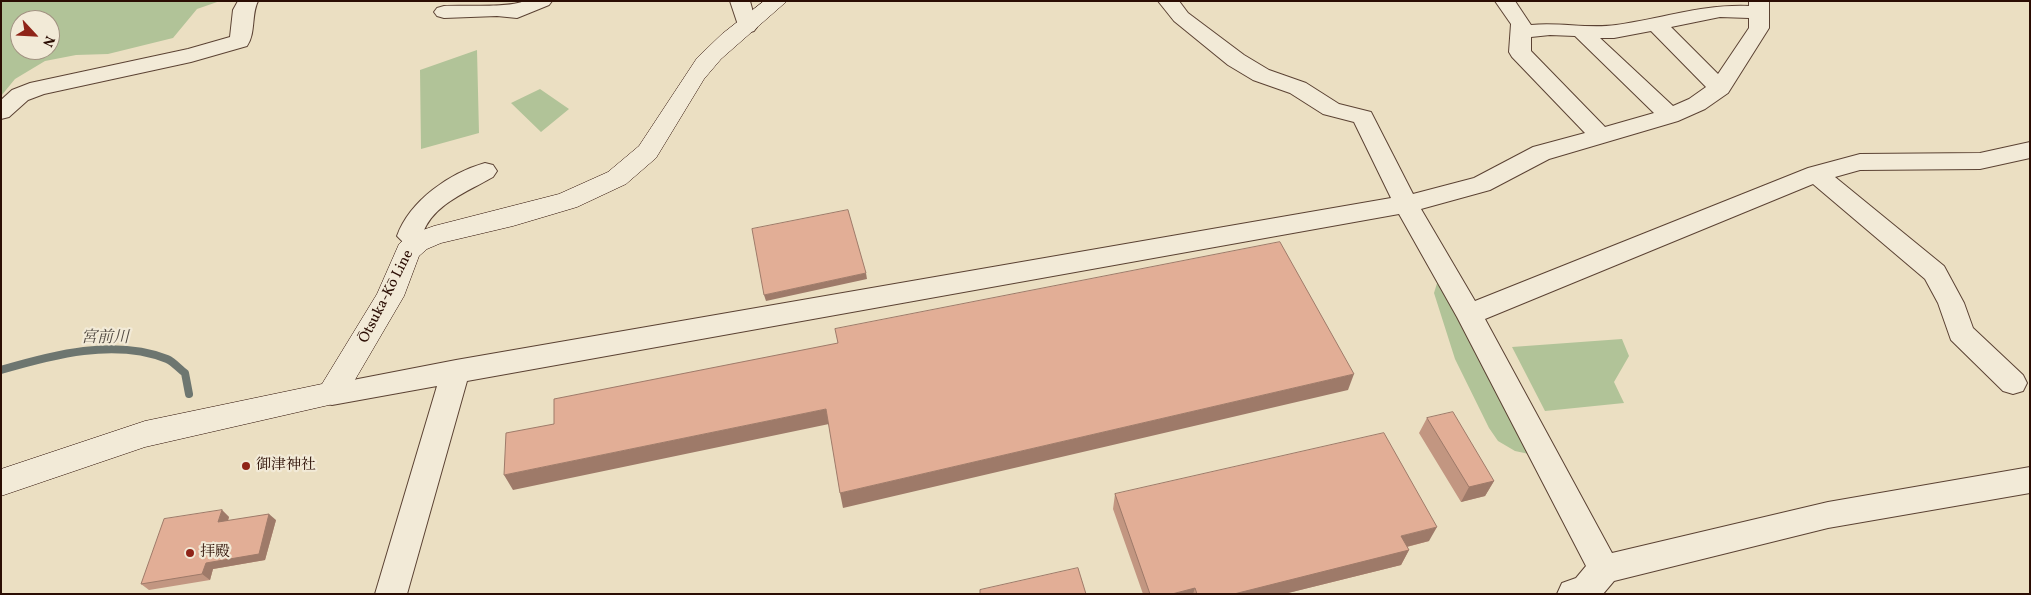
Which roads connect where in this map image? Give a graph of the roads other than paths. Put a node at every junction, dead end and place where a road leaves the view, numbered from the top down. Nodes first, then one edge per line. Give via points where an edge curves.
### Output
1 (248, 1) edge
2 (542, 1) edge
3 (777, 1) edge
4 (1168, 1) edge
5 (1505, 1) edge
6 (1759, 7) edge
7 (444, 12) dead end
8 (743, 14) edge
9 (1656, 24) junction
10 (1580, 30) junction
11 (1522, 32) junction
12 (1720, 88) junction
13 (1, 112) edge
14 (1670, 116) junction
15 (1601, 136) junction
16 (2030, 150) edge
17 (485, 171) dead end
18 (1816, 174) junction
19 (1406, 204) junction
20 (418, 242) junction
21 (1469, 314) junction
22 (456, 371) junction
23 (2013, 383) dead end
24 (332, 394) junction
25 (2030, 480) edge
26 (1, 483) edge
27 (1588, 587) edge
28 (391, 594) edge

1 - 13 street via 243,10 240,42 38,88 20,95
2 - 7 street via 517,12
3 - 8 main road, Ōtsuka-Kō Line
4 - 19 street via 1181,17 1236,60 1261,75 1298,88 1331,109 1363,117
5 - 11 street via 1521,24
6 - 9 street
6 - 12 street via 1758,28
8 - 20 main road, Ōtsuka-Kō Line via 688,86 651,148 620,176 562,202
9 - 10 street via 1614,32
9 - 12 street
10 - 11 street
10 - 14 street
11 - 15 street via 1520,52
12 - 14 street via 1697,104
14 - 15 street
15 - 19 street via 1524,160 1482,185
16 - 18 street via 1980,161 1860,162
17 - 20 street via 438,199 417,217 410,236
18 - 21 street
18 - 23 street via 1935,273 1951,303 1961,334
19 - 21 street
19 - 22 street
20 - 24 main road, Ōtsuka-Kō Line via 408,251 390,296
21 - 27 street
22 - 24 street
22 - 28 street
24 - 26 main road via 145,434
25 - 27 street via 1828,515

